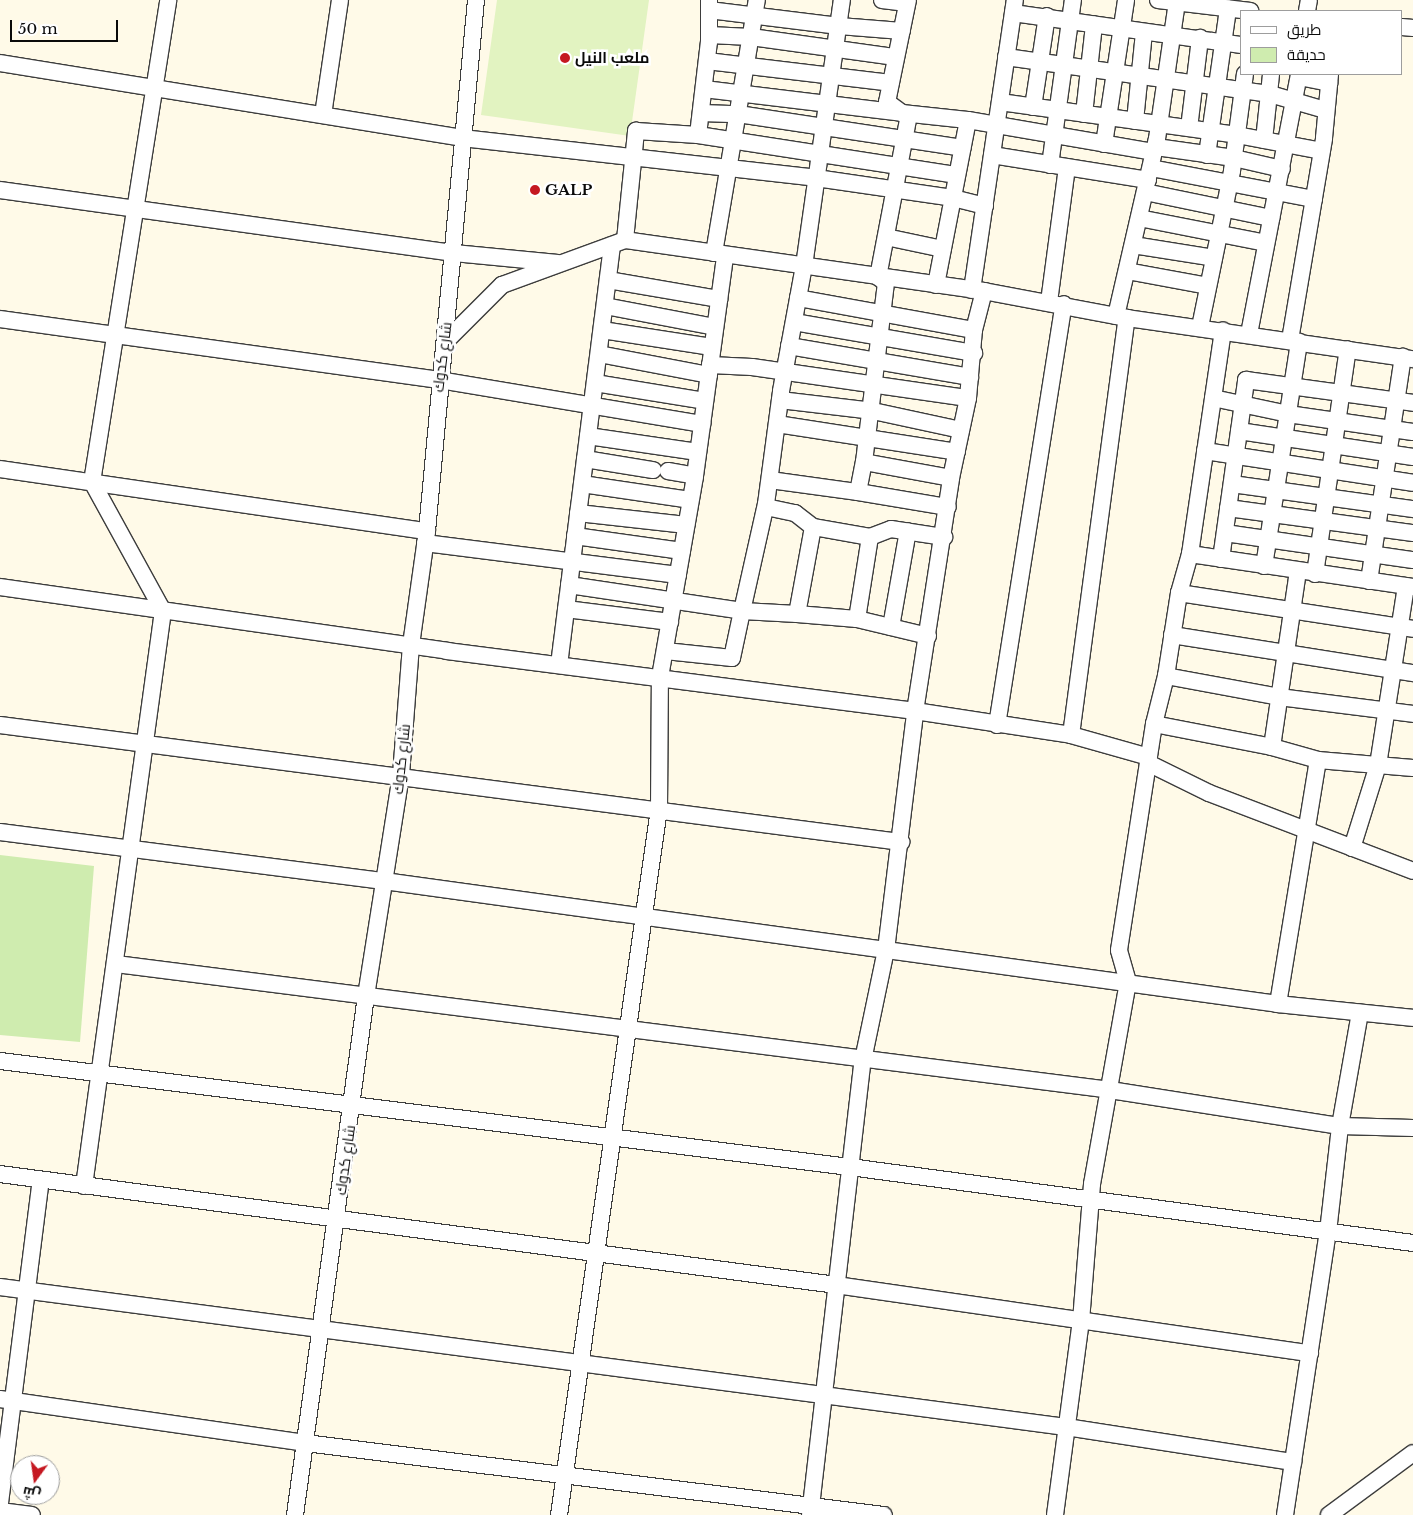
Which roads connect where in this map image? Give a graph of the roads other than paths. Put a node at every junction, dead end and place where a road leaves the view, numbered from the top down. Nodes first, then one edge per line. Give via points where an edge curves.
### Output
1 (168, 0) edge
2 (340, 0) edge
3 (476, 0) edge
4 (842, 0) edge
5 (882, 0) edge
6 (1073, 0) edge
7 (1126, 0) edge
8 (1158, 0) edge
9 (908, 2) edge
10 (1177, 2) junction
11 (709, 5) edge
12 (1014, 6) edge
13 (756, 7) edge
14 (1228, 9) junction
15 (1240, 10) edge
16 (1047, 16) junction
17 (1071, 21) junction
18 (1094, 25) junction
19 (839, 26) junction
20 (1120, 29) junction
21 (902, 31) junction
22 (1144, 32) junction
23 (709, 35) junction
24 (1173, 35) junction
25 (751, 37) junction
26 (1200, 38) junction
27 (1224, 41) junction
28 (1240, 44) edge
29 (834, 47) junction
30 (896, 57) junction
31 (1006, 57) junction
32 (707, 61) junction
33 (1037, 62) junction
34 (0, 63) edge
35 (746, 65) junction
36 (1064, 65) junction
37 (1090, 69) junction
38 (1115, 72) junction
39 (830, 74) junction
40 (1272, 75) edge
41 (1299, 75) edge
42 (1140, 76) junction
43 (1330, 78) edge
44 (1168, 79) junction
45 (1244, 82) edge
46 (891, 83) junction
47 (1194, 83) junction
48 (154, 86) junction
49 (1217, 86) junction
50 (704, 89) junction
51 (741, 94) junction
52 (1270, 94) junction
53 (1293, 100) junction
54 (1000, 102) junction
55 (826, 104) junction
56 (1033, 107) junction
57 (1058, 110) junction
58 (1325, 110) junction
59 (701, 113) junction
60 (738, 114) junction
61 (906, 114) junction
62 (1084, 114) junction
63 (323, 115) junction
64 (1110, 118) junction
65 (968, 120) junction
66 (1135, 121) junction
67 (1160, 125) junction
68 (996, 127) junction
69 (823, 128) junction
70 (1189, 128) junction
71 (1210, 131) junction
72 (698, 135) junction
73 (1237, 135) junction
74 (1054, 137) junction
75 (462, 138) junction
76 (905, 138) junction
77 (1264, 140) junction
78 (733, 141) junction
79 (1104, 144) junction
80 (1287, 144) junction
81 (962, 148) junction
82 (1155, 150) junction
83 (1322, 152) junction
84 (819, 154) junction
85 (992, 155) junction
86 (1207, 155) junction
87 (633, 157) junction
88 (1234, 158) junction
89 (899, 165) junction
90 (1050, 165) junction
91 (728, 167) junction
92 (1067, 168) junction
93 (1282, 169) junction
94 (957, 175) junction
95 (816, 178) junction
96 (1148, 180) junction
97 (1230, 183) junction
98 (895, 189) junction
99 (0, 190) edge
100 (1277, 192) junction
101 (953, 198) junction
102 (1314, 199) junction
103 (984, 206) junction
104 (134, 208) junction
105 (1224, 208) junction
106 (1139, 218) junction
107 (1271, 218) junction
108 (1219, 232) junction
109 (886, 237) junction
110 (619, 243) junction
111 (1266, 243) junction
112 (1133, 246) junction
113 (943, 249) junction
114 (454, 253) junction
115 (719, 254) junction
116 (1214, 258) junction
117 (562, 263) junction
118 (804, 266) junction
119 (1127, 272) junction
120 (878, 277) junction
121 (608, 280) junction
122 (936, 285) junction
123 (1208, 286) junction
124 (978, 290) junction
125 (798, 298) junction
126 (719, 299) junction
127 (1057, 303) junction
128 (605, 306) junction
129 (882, 313) junction
130 (1122, 317) junction
131 (0, 319) edge
132 (794, 322) junction
133 (715, 327) junction
134 (1200, 327) junction
135 (602, 330) junction
136 (974, 330) junction
137 (1223, 330) junction
138 (115, 334) junction
139 (1249, 334) junction
140 (879, 337) junction
141 (1295, 341) junction
142 (445, 342) junction
143 (789, 346) junction
144 (712, 347) junction
145 (1348, 349) junction
146 (974, 353) junction
147 (599, 354) junction
148 (1408, 358) edge
149 (876, 361) junction
150 (709, 370) junction
151 (784, 372) junction
152 (970, 378) junction
153 (439, 380) junction
154 (595, 384) junction
155 (873, 385) junction
156 (1292, 386) junction
157 (1342, 393) junction
158 (968, 398) junction
159 (1213, 398) junction
160 (780, 400) junction
161 (705, 401) junction
162 (1405, 402) edge
163 (592, 404) junction
164 (1243, 405) junction
165 (870, 411) junction
166 (1288, 414) junction
167 (1338, 421) junction
168 (702, 424) junction
169 (777, 424) junction
170 (1392, 429) junction
171 (961, 430) junction
172 (1239, 431) junction
173 (1413, 432) edge
174 (588, 436) junction
175 (1284, 437) junction
176 (867, 438) junction
177 (1334, 446) junction
178 (1205, 451) junction
179 (698, 452) junction
180 (957, 452) junction
181 (1389, 454) junction
182 (1236, 456) junction
183 (1413, 457) edge
184 (585, 459) junction
185 (864, 462) junction
186 (1280, 463) junction
187 (0, 469) edge
188 (1330, 472) junction
189 (695, 476) junction
190 (951, 478) junction
191 (1385, 479) junction
192 (770, 480) junction
193 (92, 482) junction
194 (1413, 483) edge
195 (582, 484) junction
196 (1232, 484) junction
197 (1276, 488) junction
198 (858, 492) junction
199 (1326, 498) junction
200 (690, 500) junction
201 (1381, 505) junction
202 (766, 507) junction
203 (948, 507) junction
204 (1228, 508) junction
205 (1413, 509) edge
206 (578, 512) junction
207 (1273, 513) junction
208 (1323, 521) junction
209 (686, 525) junction
210 (813, 527) junction
211 (1377, 528) junction
212 (908, 531) junction
213 (1225, 533) junction
214 (1413, 534) edge
215 (575, 536) junction
216 (870, 536) junction
217 (426, 537) junction
218 (944, 537) junction
219 (1269, 539) junction
220 (1319, 547) junction
221 (682, 551) junction
222 (1190, 554) junction
223 (1373, 555) junction
224 (572, 560) junction
225 (1221, 560) junction
226 (1413, 560) edge
227 (1264, 566) junction
228 (1298, 571) junction
229 (1315, 574) junction
230 (678, 575) junction
231 (1369, 581) junction
232 (569, 585) junction
233 (0, 587) edge
234 (1409, 587) edge
235 (1178, 593) junction
236 (674, 598) junction
237 (566, 609) junction
238 (163, 611) junction
239 (742, 611) junction
240 (1292, 612) junction
241 (797, 614) junction
242 (856, 619) junction
243 (670, 622) junction
244 (891, 627) junction
245 (1406, 628) edge
246 (1172, 635) junction
247 (928, 636) junction
248 (411, 644) junction
249 (665, 651) junction
250 (1286, 654) junction
251 (559, 665) junction
252 (1391, 669) junction
253 (1413, 672) edge
254 (1166, 676) junction
255 (660, 677) junction
256 (1280, 697) junction
257 (1385, 710) junction
258 (915, 711) junction
259 (1413, 714) edge
260 (997, 724) junction
261 (1154, 724) junction
262 (0, 725) edge
263 (1071, 735) junction
264 (144, 742) junction
265 (1272, 747) junction
266 (1149, 760) junction
267 (1318, 760) junction
268 (1378, 765) junction
269 (1413, 768) edge
270 (401, 775) junction
271 (659, 809) junction
272 (1304, 830) junction
273 (0, 832) edge
274 (901, 842) junction
275 (1352, 848) junction
276 (132, 849) junction
277 (1413, 871) edge
278 (384, 881) junction
279 (645, 918) junction
280 (886, 950) junction
281 (116, 964) junction
282 (1128, 982) junction
283 (366, 996) junction
284 (1278, 1004) junction
285 (1360, 1013) junction
286 (1413, 1018) edge
287 (629, 1031) junction
288 (863, 1060) junction
289 (0, 1061) edge
290 (100, 1075) junction
291 (1110, 1090) junction
292 (352, 1107) junction
293 (1340, 1126) junction
294 (1413, 1128) edge
295 (614, 1140) junction
296 (850, 1168) junction
297 (0, 1174) edge
298 (41, 1180) junction
299 (84, 1186) junction
300 (1092, 1201) junction
301 (336, 1220) junction
302 (1328, 1232) junction
303 (1413, 1243) edge
304 (597, 1252) junction
305 (836, 1285) junction
306 (0, 1287) edge
307 (27, 1290) junction
308 (1081, 1321) junction
309 (322, 1328) junction
310 (1310, 1353) junction
311 (582, 1363) junction
312 (825, 1396) junction
313 (7, 1400) edge
314 (1066, 1427) junction
315 (305, 1443) junction
316 (1413, 1453) edge
317 (1293, 1462) junction
318 (563, 1476) junction
319 (0, 1502) edge
320 (811, 1510) edge
321 (0, 1511) edge
322 (32, 1515) edge
323 (295, 1515) edge
324 (559, 1515) edge
325 (884, 1515) edge
326 (1055, 1515) edge
327 (1285, 1515) edge
328 (1329, 1515) edge

1 - 48 street
2 - 63 street
3 - 75 street, شارع كدوك
4 - 19 street
5 - 9 street
6 - 17 street
7 - 20 street
8 - 10 street
9 - 21 street
10 - 14 street
10 - 24 street
11 - 13 street
11 - 23 street
12 - 16 street
12 - 31 street
13 - 19 street
13 - 25 street
14 - 15 street
14 - 27 street
16 - 17 street
16 - 33 street
17 - 18 street
17 - 36 street
18 - 20 street
18 - 37 street
19 - 21 street
19 - 29 street
20 - 22 street
20 - 38 street
21 - 30 street
22 - 24 street
22 - 42 street
23 - 25 street
23 - 32 street
24 - 26 street
24 - 44 street
25 - 29 street
25 - 35 street
26 - 27 street
26 - 47 street
27 - 28 street
27 - 49 street
29 - 30 street
29 - 39 street
30 - 46 street
31 - 33 street
31 - 54 street
32 - 35 street
32 - 50 street
33 - 36 street
33 - 56 street
34 - 48 street
35 - 39 street
35 - 51 street
36 - 37 street
36 - 57 street
37 - 38 street
37 - 62 street
38 - 42 street
38 - 64 street
39 - 46 street
39 - 55 street
40 - 52 street
41 - 43 street
41 - 53 street
42 - 44 street
42 - 66 street
43 - 58 street
44 - 47 street
44 - 67 street
45 - 49 street
45 - 52 street
45 - 73 street
46 - 61 street via 888,102
47 - 49 street
47 - 70 street
48 - 63 street
48 - 104 street
49 - 71 street
50 - 51 street
50 - 59 street
51 - 55 street
51 - 60 street
52 - 53 street
52 - 77 street
53 - 58 street
53 - 80 street
54 - 56 street
54 - 68 street
55 - 61 street
55 - 69 street
56 - 57 street
57 - 62 street
57 - 74 street
58 - 83 street
59 - 60 street
59 - 72 street
60 - 69 street
60 - 78 street
61 - 65 street
61 - 76 street
62 - 64 street
63 - 75 street
64 - 66 street
64 - 79 street
65 - 68 street
65 - 81 street
66 - 67 street
67 - 70 street
67 - 82 street
68 - 74 street
68 - 85 street
69 - 76 street
69 - 84 street
70 - 71 street
71 - 73 street
71 - 86 street
72 - 78 street
72 - 87 street via 636,131
73 - 77 street
73 - 88 street
74 - 79 street
74 - 90 street
75 - 87 street
75 - 114 street, شارع كدوك
76 - 81 street
76 - 89 street
77 - 80 street
78 - 84 street
78 - 91 street
79 - 82 street
80 - 83 street
80 - 93 street
81 - 94 street
82 - 86 street
82 - 96 street
83 - 102 street
84 - 89 street
84 - 95 street
85 - 90 street
85 - 103 street
86 - 88 street
87 - 91 street
87 - 110 street
88 - 93 street
88 - 97 street
89 - 94 street
89 - 98 street
90 - 92 street
91 - 95 street
91 - 115 street
92 - 96 street
92 - 127 street
93 - 100 street
94 - 101 street
95 - 98 street
95 - 118 street
96 - 97 street
96 - 105 street
96 - 106 street
97 - 100 street
97 - 105 street
98 - 101 street
98 - 109 street
99 - 104 street
100 - 102 street
100 - 107 street
101 - 103 street
101 - 113 street
102 - 141 street
103 - 124 street
104 - 114 street
104 - 138 street
105 - 107 street
105 - 108 street
106 - 108 street
106 - 112 street
107 - 111 street
108 - 111 street
108 - 116 street
109 - 113 street
109 - 120 street
110 - 115 street
110 - 117 street
110 - 121 street
111 - 139 street
112 - 116 street
112 - 119 street
113 - 122 street
114 - 117 street
114 - 142 street, شارع كدوك
115 - 118 street
115 - 126 street
116 - 123 street
117 - 142 street via 502,285
118 - 120 street
118 - 125 street
119 - 123 street
119 - 130 street
120 - 122 street
120 - 129 street via 886,283
121 - 126 street
121 - 128 street
122 - 124 street
123 - 134 street
124 - 127 street
124 - 136 street
125 - 129 street
125 - 132 street
126 - 133 street
127 - 130 street
127 - 260 street
128 - 133 street
128 - 135 street
129 - 136 street
129 - 140 street
130 - 134 street
130 - 263 street
131 - 138 street
132 - 140 street
132 - 143 street
133 - 144 street
134 - 137 street
135 - 144 street
135 - 147 street
136 - 146 street
137 - 139 street
137 - 159 street
138 - 153 street
138 - 193 street
139 - 141 street
140 - 146 street
140 - 149 street
141 - 145 street
141 - 156 street
142 - 153 street, شارع كدوك
143 - 149 street
143 - 151 street
144 - 150 street
145 - 148 street
145 - 157 street
146 - 152 street
147 - 150 street
147 - 154 street
148 - 162 street
149 - 152 street
149 - 155 street
150 - 151 street
150 - 161 street
151 - 155 street
151 - 160 street
152 - 158 street
153 - 163 street
153 - 217 street, شارع كدوك
154 - 161 street
154 - 163 street
155 - 158 street
155 - 165 street
156 - 157 street
156 - 164 street via 1246,380
156 - 166 street
157 - 162 street
157 - 167 street
158 - 171 street
159 - 164 street
159 - 178 street
160 - 165 street
160 - 169 street
161 - 168 street
162 - 170 street
163 - 168 street
163 - 174 street
164 - 166 street
164 - 172 street
165 - 171 street
165 - 176 street
166 - 167 street
166 - 175 street
167 - 170 street
167 - 177 street
168 - 179 street
169 - 176 street
169 - 192 street
170 - 173 street
170 - 181 street
171 - 180 street
172 - 175 street
172 - 182 street
174 - 179 street
174 - 184 street
175 - 177 street
175 - 186 street
176 - 180 street
176 - 185 street
177 - 181 street
177 - 188 street
178 - 182 street
178 - 222 street
179 - 189 street
180 - 190 street
181 - 183 street
181 - 191 street
182 - 186 street
182 - 196 street
184 - 189 street
184 - 195 street
185 - 190 street
185 - 198 street
186 - 188 street
186 - 197 street
187 - 193 street
188 - 191 street
188 - 199 street
189 - 200 street
190 - 203 street
191 - 194 street
191 - 201 street
192 - 198 street
192 - 202 street
193 - 217 street
193 - 238 street
195 - 200 street
195 - 206 street
196 - 197 street
196 - 204 street
197 - 199 street
197 - 207 street
198 - 203 street
199 - 201 street
199 - 208 street
200 - 209 street
201 - 205 street
201 - 211 street
202 - 210 street via 795,513
202 - 239 street
203 - 218 street
204 - 207 street
204 - 213 street
206 - 209 street
206 - 215 street
207 - 208 street
207 - 219 street
208 - 211 street
208 - 220 street
209 - 221 street
210 - 216 street
210 - 241 street
211 - 214 street
211 - 223 street
212 - 216 street via 891,529
212 - 218 street
212 - 244 street
213 - 219 street
213 - 225 street
215 - 221 street
215 - 224 street
216 - 242 street
217 - 224 street
217 - 248 street, شارع كدوك
218 - 247 street
219 - 220 street
219 - 227 street
220 - 223 street
220 - 229 street
221 - 230 street
222 - 225 street
222 - 235 street
223 - 226 street
223 - 231 street
224 - 230 street
224 - 232 street
225 - 227 street
227 - 228 street
228 - 229 street
228 - 240 street
229 - 231 street
230 - 236 street
231 - 234 street
232 - 236 street
232 - 237 street
233 - 238 street
234 - 245 street
235 - 240 street
235 - 246 street
236 - 239 street
236 - 243 street
237 - 243 street
237 - 251 street
238 - 248 street
238 - 264 street
239 - 241 street
239 - 249 street via 732,658
240 - 245 street
240 - 250 street
241 - 242 street
242 - 244 street
243 - 249 street
244 - 247 street
245 - 252 street
246 - 250 street
246 - 254 street
247 - 258 street
248 - 251 street
248 - 270 street, شارع كدوك
249 - 255 street
250 - 252 street
250 - 256 street
251 - 255 street
252 - 253 street
252 - 257 street
254 - 256 street
254 - 261 street
255 - 258 street
255 - 271 street
256 - 257 street
256 - 265 street
257 - 259 street
257 - 268 street
258 - 260 street
258 - 274 street
260 - 263 street
261 - 265 street
261 - 266 street
262 - 264 street
263 - 266 street
264 - 270 street
264 - 276 street
265 - 267 street
266 - 272 street via 1209,793
266 - 282 street via 1119,950
267 - 268 street
267 - 272 street
268 - 269 street
268 - 275 street
270 - 271 street
270 - 278 street, شارع كدوك
271 - 274 street
271 - 279 street
272 - 275 street
272 - 284 street
273 - 276 street
274 - 280 street
275 - 277 street
276 - 278 street
276 - 281 street
278 - 279 street
278 - 283 street, شارع كدوك
279 - 280 street
279 - 287 street
280 - 282 street
280 - 288 street
281 - 283 street
281 - 290 street
282 - 284 street
282 - 291 street
283 - 287 street
283 - 292 street, شارع كدوك
284 - 285 street
285 - 286 street
285 - 293 street
287 - 288 street
287 - 295 street
288 - 291 street
288 - 296 street
289 - 290 street
290 - 292 street
290 - 299 street
291 - 293 street
291 - 300 street
292 - 295 street
292 - 301 street, شارع كدوك
293 - 294 street
293 - 302 street
295 - 296 street
295 - 304 street
296 - 300 street
296 - 305 street
297 - 298 street
298 - 299 street
298 - 307 street
299 - 301 street
300 - 302 street
300 - 308 street
301 - 304 street
301 - 309 street, شارع كدوك
302 - 303 street
302 - 310 street
304 - 305 street
304 - 311 street
305 - 308 street
305 - 312 street
306 - 307 street
307 - 309 street
307 - 313 street
308 - 310 street
308 - 314 street
309 - 311 street
309 - 315 street, شارع كدوك
310 - 317 street
311 - 312 street
311 - 318 street
312 - 314 street
312 - 320 street
313 - 315 street
313 - 319 street
314 - 317 street
314 - 326 street
315 - 318 street
315 - 323 street, شارع كدوك
316 - 328 street
317 - 327 street
318 - 320 street
318 - 324 street
320 - 325 street
321 - 322 street

